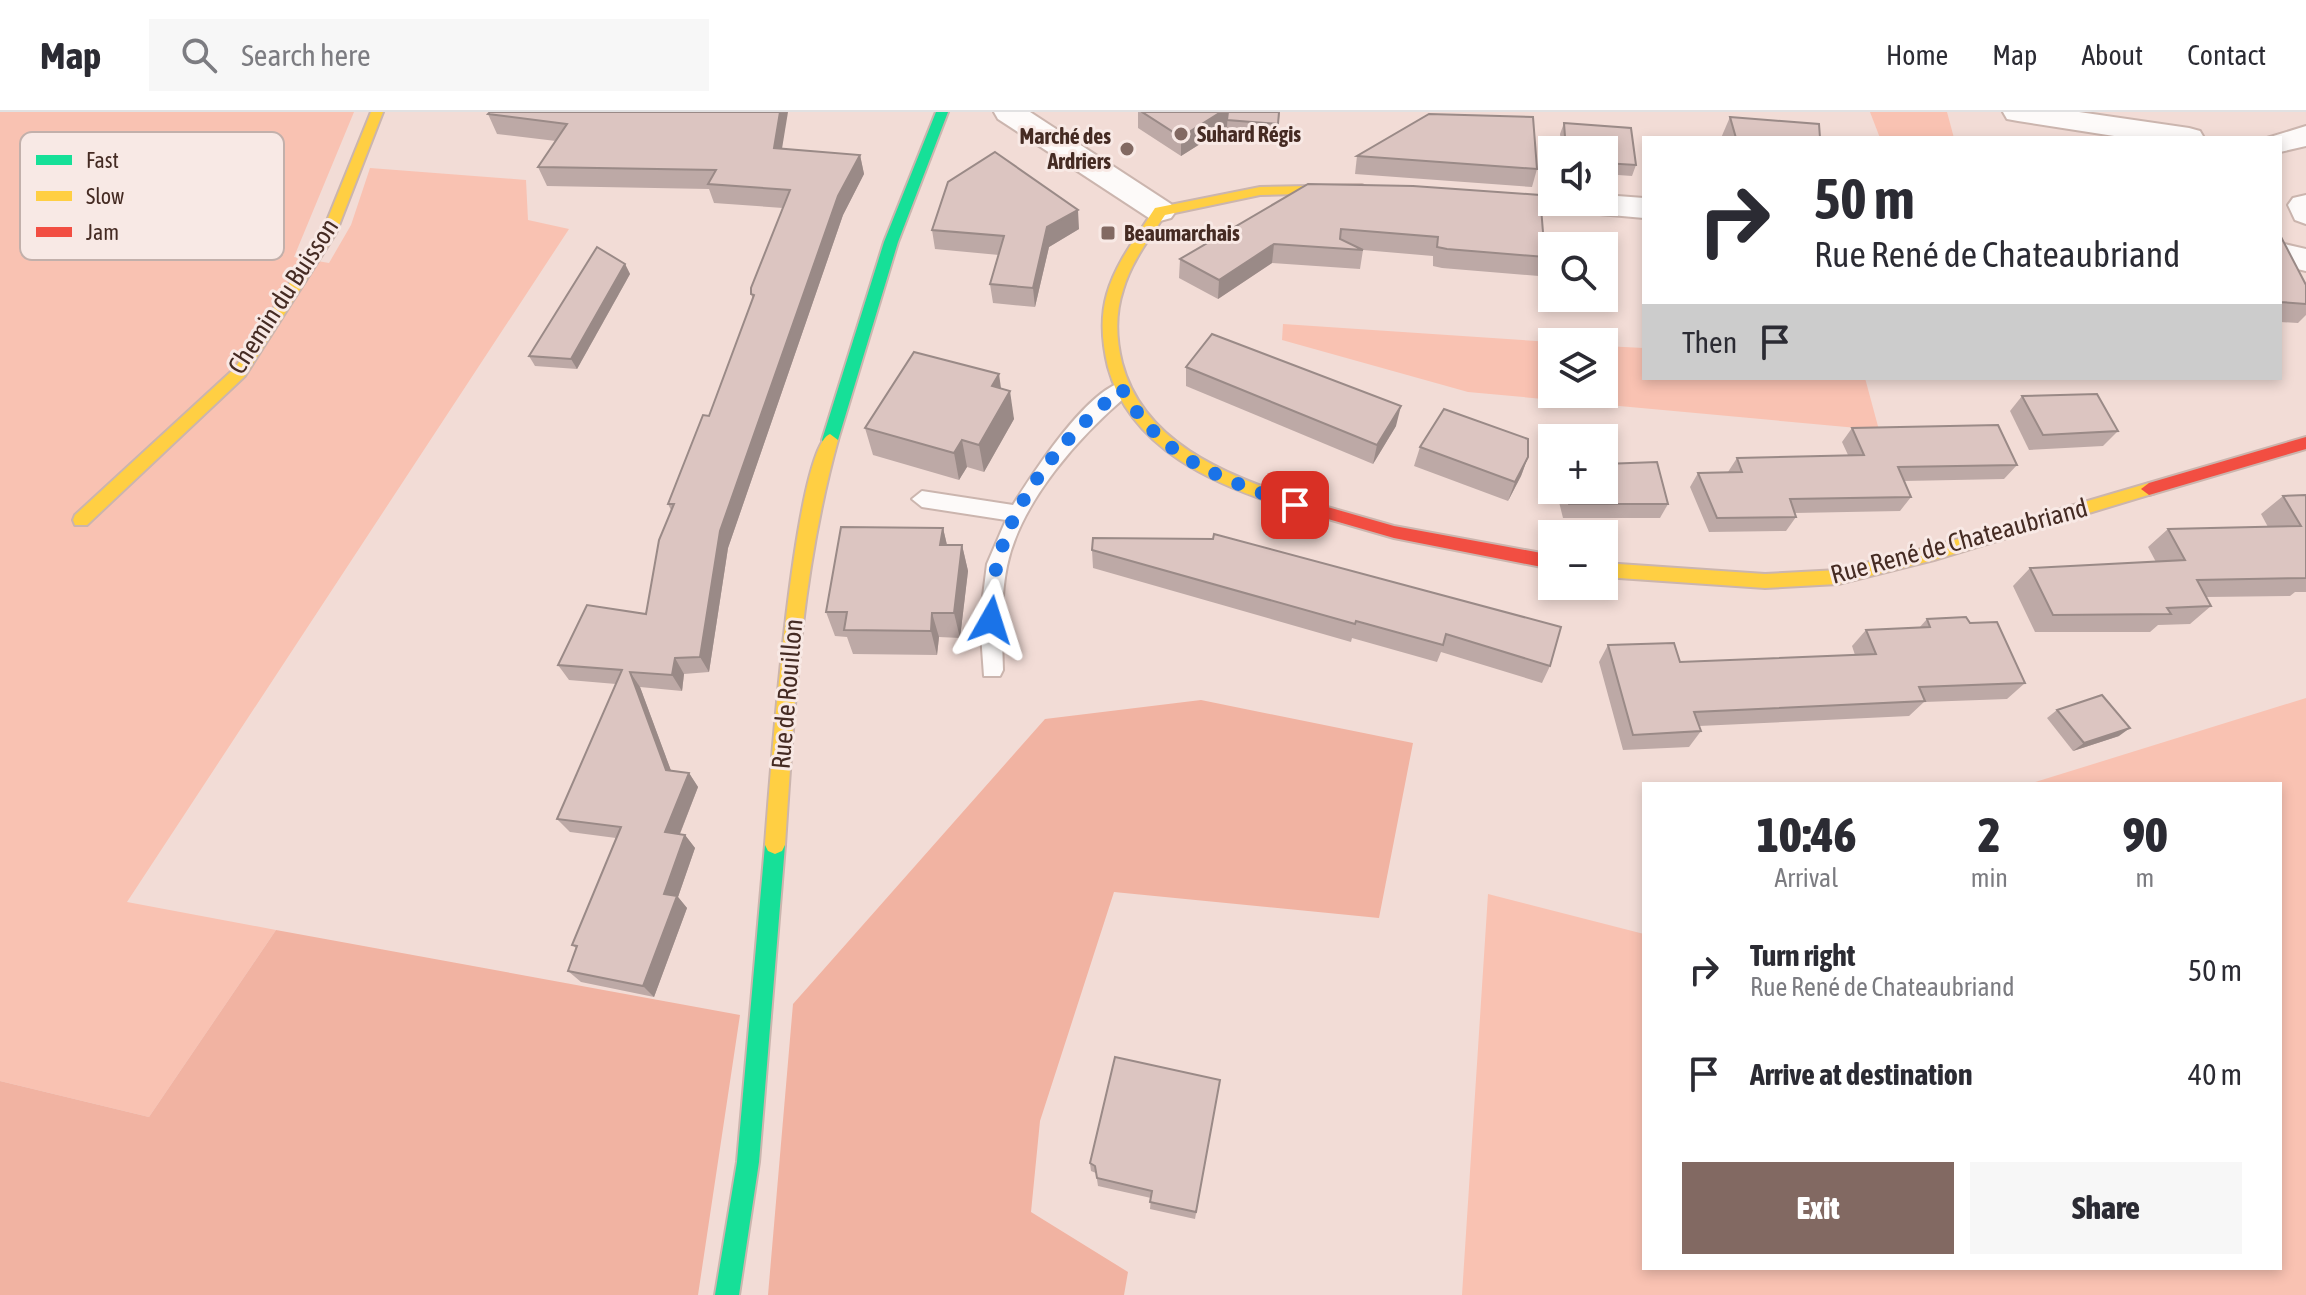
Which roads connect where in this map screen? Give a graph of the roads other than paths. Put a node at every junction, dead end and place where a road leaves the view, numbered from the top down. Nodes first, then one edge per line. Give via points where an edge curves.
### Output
1 (377, 112) edge
2 (942, 112) edge
3 (1009, 112) edge
4 (2022, 112) edge
5 (2171, 112) edge
6 (2176, 136) edge
7 (2199, 136) edge
8 (2306, 136) edge
9 (2282, 142) edge
10 (1383, 191) edge
11 (1460, 196) edge
12 (1538, 201) edge
13 (1618, 206) edge
14 (1642, 208) edge
15 (1160, 211) junction
16 (2282, 254) edge
17 (2306, 260) edge
18 (1122, 389) junction
19 (2306, 443) edge
20 (922, 499) dead end
21 (1018, 514) junction
22 (81, 520) dead end
23 (1538, 560) edge
24 (1618, 571) edge
25 (992, 670) dead end
26 (727, 1295) edge

1 - 22 street, Chemin du Buisson via 329,233 240,372
2 - 26 street, Rue de Rouillon via 871,302 821,468 804,555 794,614 748,1162
3 - 15 street
4 - 6 street
5 - 7 street
8 - 9 street
10 - 15 street via 1255,191
11 - 12 street
13 - 14 street
15 - 18 street via 1118,281 1110,347
16 - 17 street
18 - 21 lane via 1081,422
18 - 23 street via 1139,420 1171,449 1246,487 1401,532
19 - 24 street, Rue René de Chateaubriand via 1838,577 1765,581
20 - 21 lane
21 - 25 lane via 997,564

